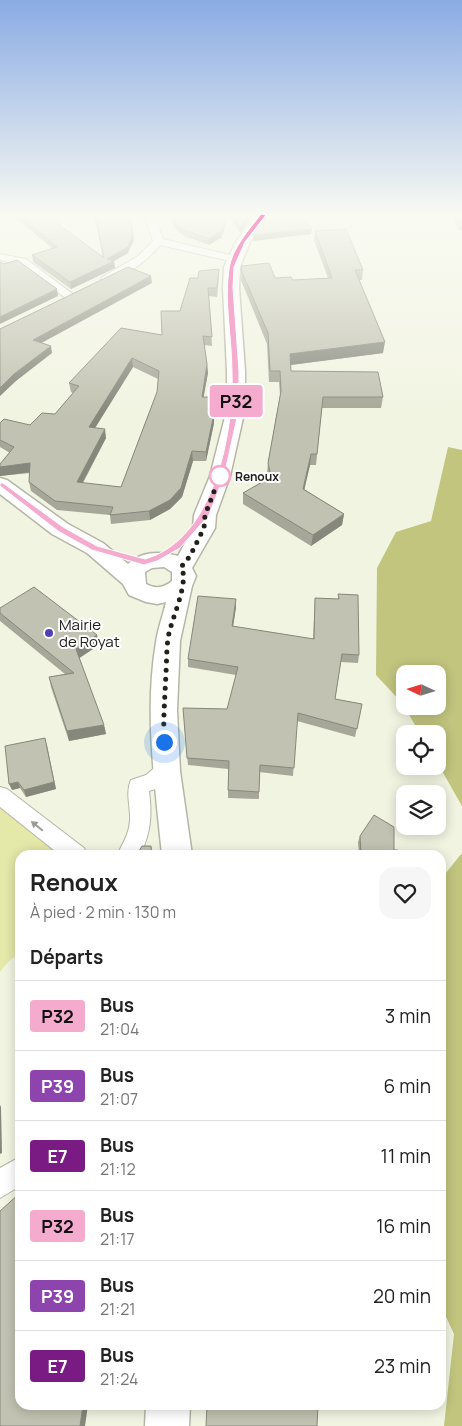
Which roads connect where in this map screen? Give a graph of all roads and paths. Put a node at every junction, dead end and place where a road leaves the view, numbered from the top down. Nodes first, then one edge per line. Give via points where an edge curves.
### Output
1 (50, 282) edge
2 (101, 282) edge
3 (231, 282) edge
4 (96, 284) edge
5 (71, 297) edge
6 (1, 486) edge
7 (205, 515) junction
8 (144, 574) junction
9 (181, 576) junction
10 (170, 628) junction
11 (166, 770) junction
12 (0, 795) edge
13 (70, 850) edge
14 (131, 850) edge
15 (176, 850) edge
16 (15, 1174) edge
17 (0, 1184) edge
18 (168, 1410) edge
19 (167, 1426) edge

1 - 5 street
2 - 4 street
3 - 7 main road via 236,409 220,476
6 - 8 main road via 60,529
7 - 8 main road via 177,546
7 - 9 main road via 204,528
8 - 9 main road via 169,560
8 - 9 main road via 155,596 169,594
8 - 10 main road
9 - 10 main road via 178,607
10 - 11 main road via 164,720
11 - 14 street via 152,782 138,786 142,820
11 - 15 main road
13 -> 12 street
16 - 17 street
18 - 19 main road

